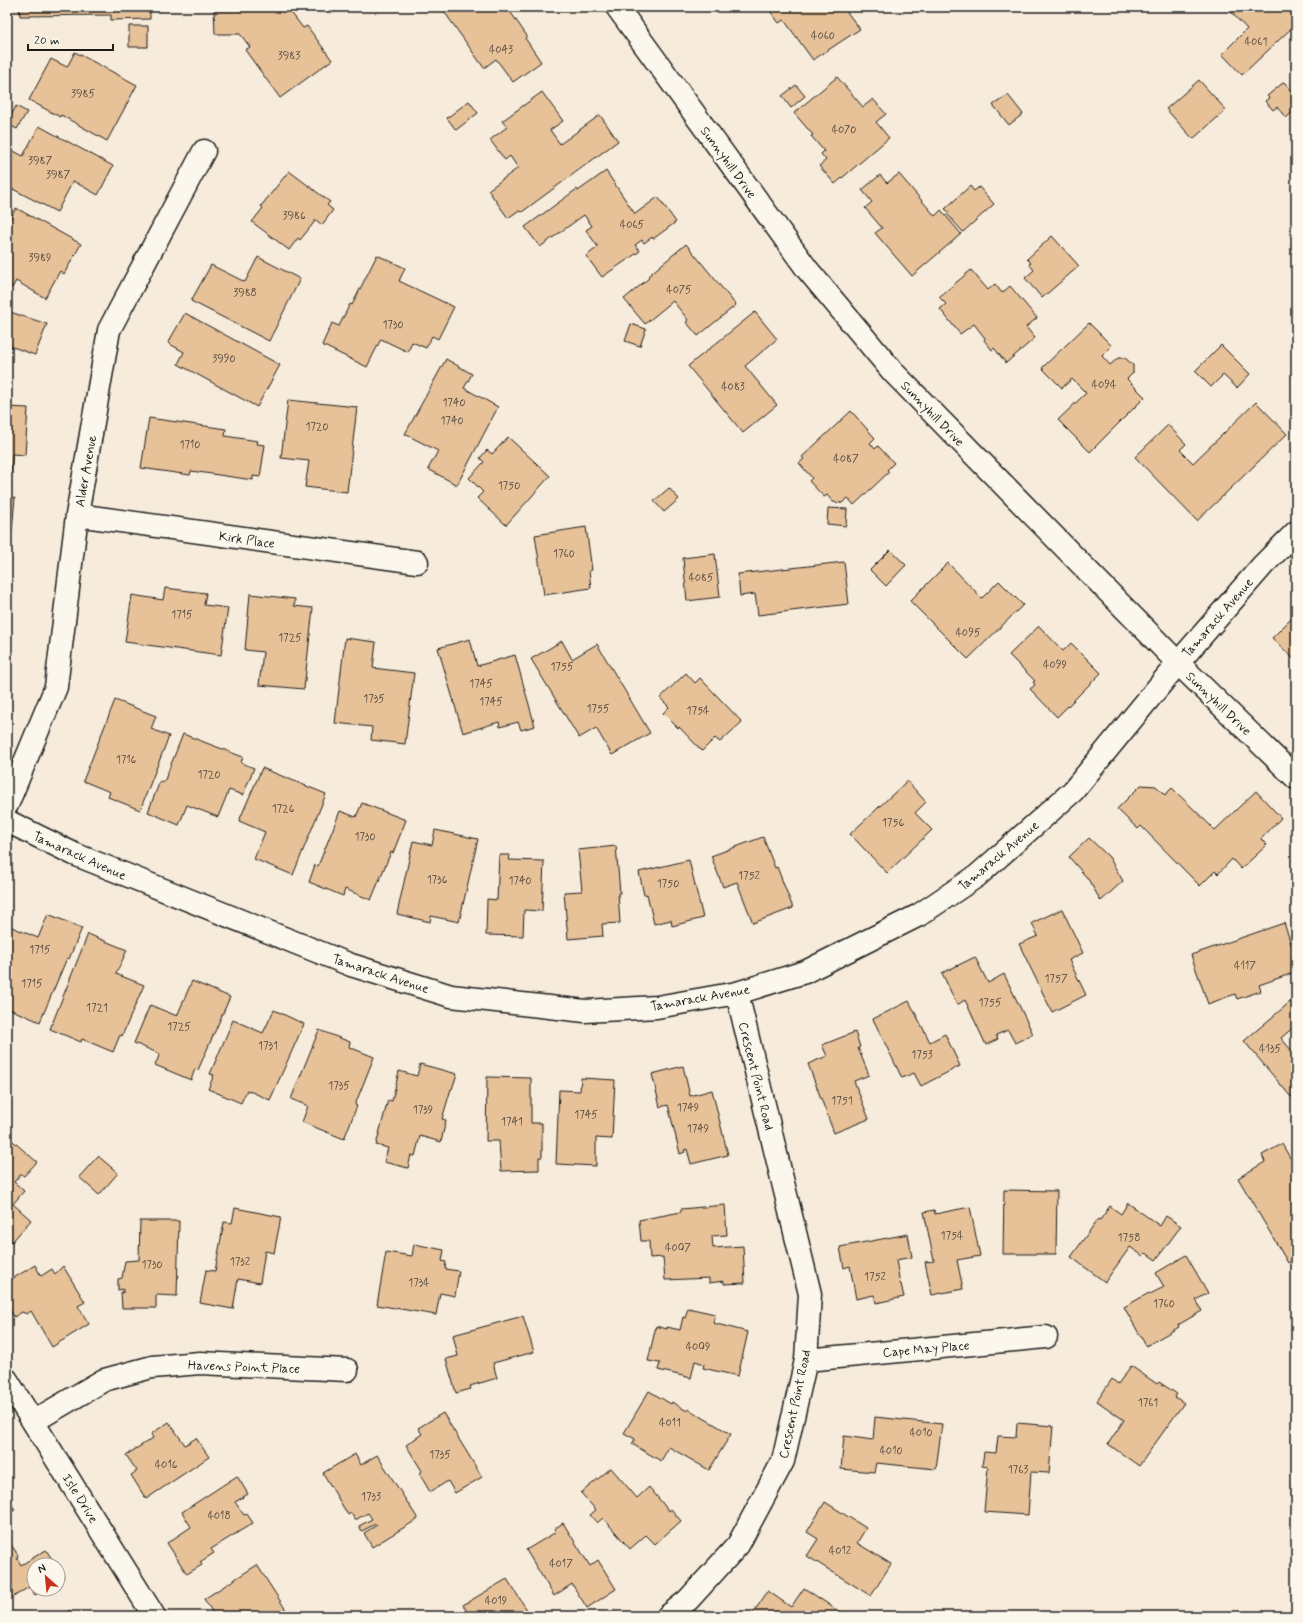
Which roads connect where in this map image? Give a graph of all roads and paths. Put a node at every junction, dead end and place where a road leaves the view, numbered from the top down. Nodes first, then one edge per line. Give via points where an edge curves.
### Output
1 (616, 7) edge
2 (204, 151) dead end
3 (77, 515) junction
4 (1296, 532) edge
5 (417, 562) dead end
6 (1178, 663) junction
7 (1296, 778) edge
8 (7, 805) edge
9 (7, 821) edge
10 (737, 993) junction
11 (1046, 1337) dead end
12 (806, 1360) junction
13 (347, 1370) dead end
14 (7, 1380) edge
15 (34, 1421) junction
16 (154, 1616) edge
17 (668, 1616) edge

1 - 6 street, Sunnyhill Drive via 807,269 893,372
2 - 3 street, Alder Avenue via 109,330
3 - 5 street, Kirk Place
3 - 8 street, Alder Avenue via 56,687
4 - 6 street, Tamarack Avenue via 1263,565
6 - 7 street, Sunnyhill Drive
6 - 10 street, Tamarack Avenue via 1073,791 977,876 919,915 805,972
9 - 10 street, Tamarack Avenue via 74,854 351,965 451,996 585,1011 657,1007
10 - 12 street, Crescent Point Road via 810,1294
11 - 12 street, Cape May Place
12 - 17 street, Crescent Point Road via 783,1461 742,1538 688,1600
13 - 15 street, Havens Point Place via 200,1363 152,1367 104,1380
14 - 15 street, Isle Drive
15 - 16 street, Isle Drive

